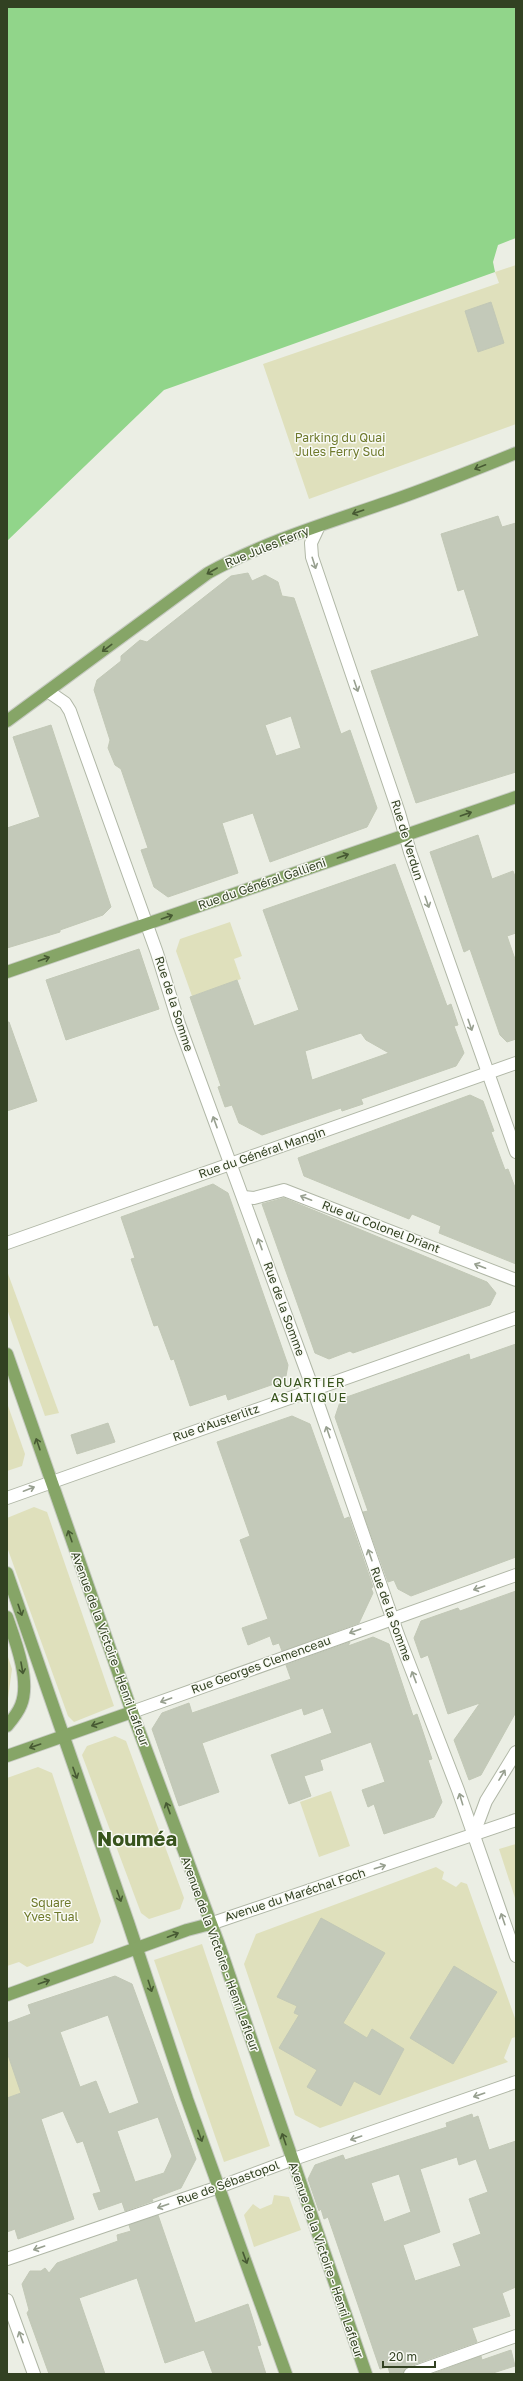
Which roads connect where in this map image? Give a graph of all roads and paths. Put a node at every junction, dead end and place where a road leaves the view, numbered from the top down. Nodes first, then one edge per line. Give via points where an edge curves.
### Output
1 (516, 453) edge
2 (319, 526) junction
3 (49, 692) junction
4 (7, 721) edge
5 (516, 797) edge
6 (406, 834) junction
7 (145, 925) junction
8 (7, 972) edge
9 (516, 1063) edge
10 (486, 1073) junction
11 (516, 1152) edge
12 (230, 1164) junction
13 (243, 1197) junction
14 (7, 1243) edge
15 (516, 1280) edge
16 (516, 1318) edge
17 (7, 1354) edge
18 (313, 1389) junction
19 (51, 1481) junction
20 (7, 1498) edge
21 (7, 1573) edge
22 (516, 1575) edge
23 (7, 1617) edge
24 (392, 1618) junction
25 (132, 1712) junction
26 (7, 1726) edge
27 (62, 1736) junction
28 (516, 1752) edge
29 (7, 1756) edge
30 (516, 1820) edge
31 (473, 1836) junction
32 (210, 1924) junction
33 (137, 1949) junction
34 (516, 1956) edge
35 (7, 1995) edge
36 (516, 2082) edge
37 (291, 2160) junction
38 (219, 2187) junction
39 (7, 2259) edge
40 (7, 2300) edge
41 (516, 2336) edge
42 (34, 2374) edge
43 (286, 2374) edge
44 (366, 2374) edge
45 (410, 2374) edge

1 -> 2 main road, Rue Jules Ferry via 424,490
2 -> 3 main road, Rue Jules Ferry via 235,558 208,573
2 -> 6 street, Rue de Verdun via 311,543 312,557
3 - 4 main road, Rue Jules Ferry
3 - 7 street, Rue de la Somme via 65,703 70,712
6 -> 5 main road, Rue du Général Gallieni
7 -> 6 main road, Rue du Général Gallieni
6 -> 10 street, Rue de Verdun
8 -> 7 main road, Rue du Général Gallieni
12 -> 7 street, Rue de la Somme
9 - 10 street, Rue du Général Mangin
10 - 11 street, Rue de Verdun
10 - 12 street, Rue du Général Mangin
12 - 13 street, Rue de la Somme
12 - 14 street, Rue du Général Mangin
15 -> 13 street, Rue du Colonel Driant via 284,1190 254,1198
18 -> 13 street, Rue de la Somme
16 - 18 street, Rue d'Austerlitz
19 -> 17 main road, Avenue de la Victoire - Henri Lafleur
18 - 19 street, Rue d'Austerlitz
24 -> 18 street, Rue de la Somme
20 -> 19 street, Rue d'Austerlitz
25 -> 19 main road, Avenue de la Victoire - Henri Lafleur
21 -> 27 main road
22 -> 24 street, Rue Georges Clemenceau
23 -> 26 main road via 22,1668 24,1687 22,1705
24 -> 25 street, Rue Georges Clemenceau
31 -> 24 street, Rue de la Somme
25 -> 27 main road, Rue Georges Clemenceau
32 -> 25 main road, Avenue de la Victoire - Henri Lafleur
27 -> 29 main road, Rue Georges Clemenceau
27 -> 33 main road
31 -> 28 street via 486,1801
30 - 31 street, Avenue du Maréchal Foch
32 -> 31 street, Avenue du Maréchal Foch
34 -> 31 street, Rue de la Somme
33 -> 32 main road, Avenue du Maréchal Foch
37 -> 32 main road, Avenue de la Victoire - Henri Lafleur
35 -> 33 main road, Avenue du Maréchal Foch
33 -> 38 main road
36 -> 37 street, Rue de Sébastopol
37 - 38 street, Rue de Sébastopol
37 - 44 main road, Avenue de la Victoire - Henri Lafleur
38 -> 39 street, Rue de Sébastopol
38 -> 43 main road
42 -> 40 street
41 - 45 street

